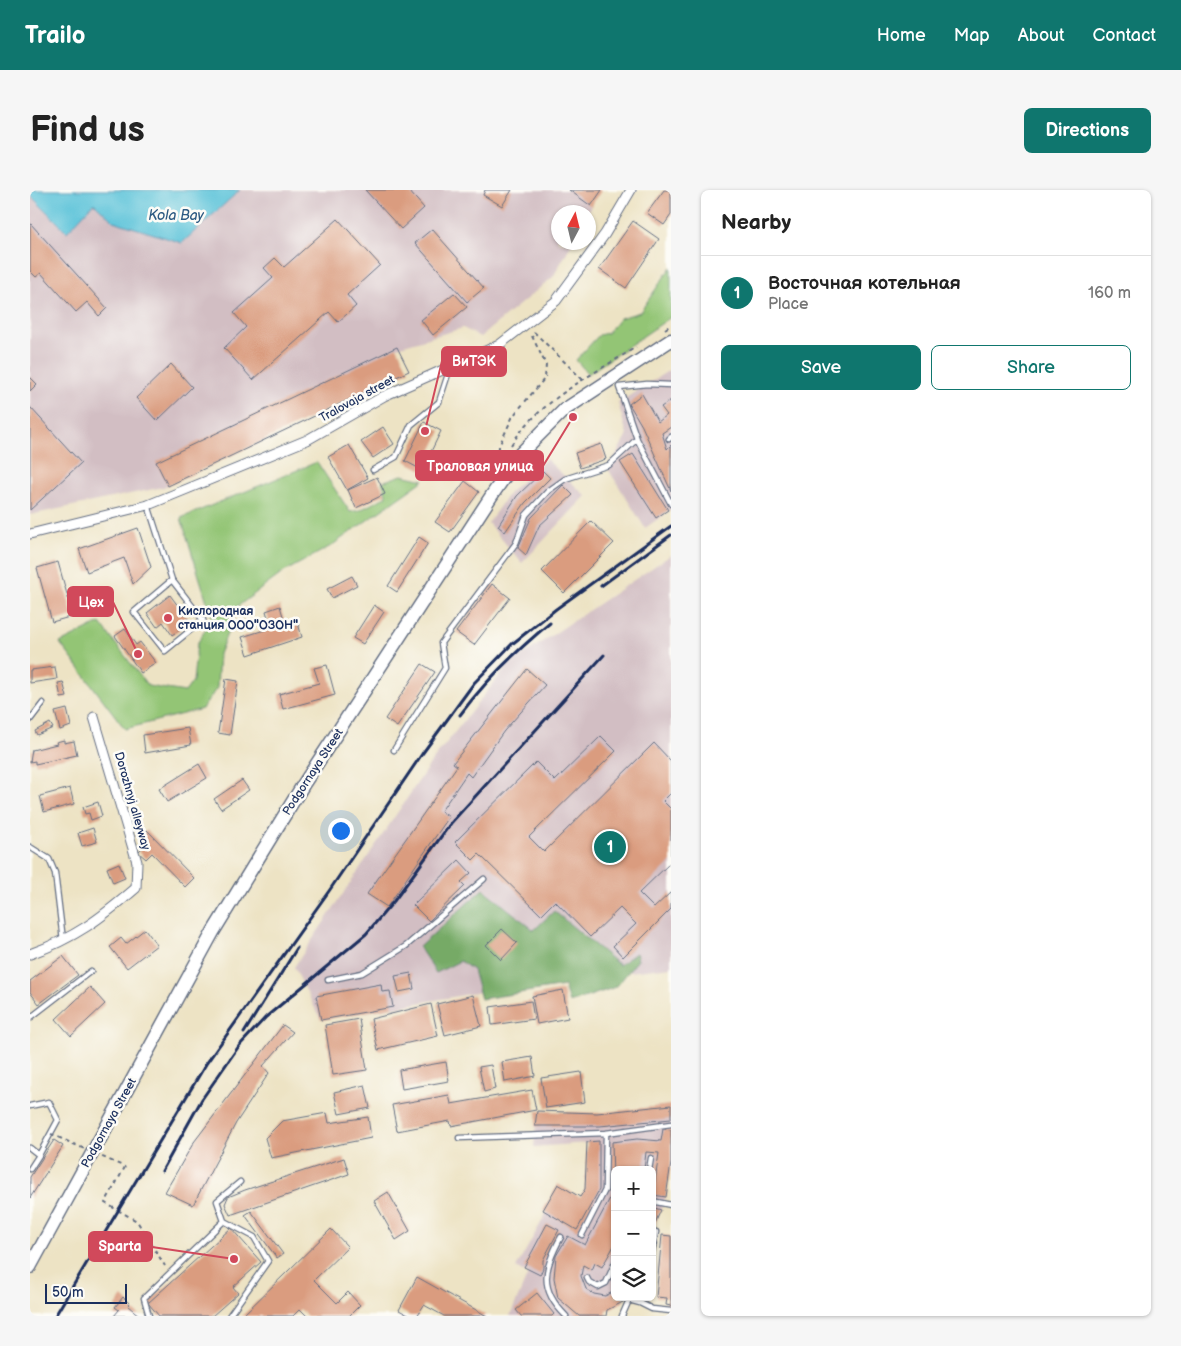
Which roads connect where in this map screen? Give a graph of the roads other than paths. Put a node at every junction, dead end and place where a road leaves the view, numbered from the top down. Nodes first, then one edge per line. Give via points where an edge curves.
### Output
1 (631, 190) edge
2 (671, 340) edge
3 (450, 366) junction
4 (616, 382) junction
5 (671, 385) edge
6 (637, 439) junction
7 (373, 470) dead end
8 (671, 504) edge
9 (148, 505) junction
10 (30, 534) edge
11 (172, 580) junction
12 (44, 703) dead end
13 (94, 717) dead end
14 (30, 720) edge
15 (394, 750) dead end
16 (30, 847) edge
17 (484, 879) dead end
18 (64, 940) junction
19 (30, 954) edge
20 (91, 971) dead end
21 (328, 980) dead end
22 (30, 1018) edge
23 (30, 1106) edge
24 (671, 1124) edge
25 (606, 1134) junction
26 (459, 1138) dead end
27 (30, 1148) edge
28 (39, 1155) junction
29 (651, 1158) dead end
30 (650, 1166) edge
31 (30, 1169) edge
32 (240, 1182) dead end
33 (656, 1202) edge
34 (671, 1205) edge
35 (224, 1221) junction
36 (582, 1235) dead end
37 (561, 1237) dead end
38 (30, 1267) edge
39 (611, 1272) edge
40 (587, 1278) dead end
41 (640, 1303) joint
42 (671, 1311) edge
43 (149, 1316) edge
44 (229, 1316) edge
45 (566, 1316) edge
46 (622, 1316) edge

1 - 3 street, Tralovaja street via 605,234 556,301 498,345
2 - 4 main road, Podgornaya Street
3 - 7 lane via 439,402 411,425 396,457
3 - 9 street, Tralovaja street via 384,396 308,440
4 - 5 lane
4 - 6 lane
4 - 38 main road, Podgornaya Street via 564,410 521,453 492,495 303,785 213,932
6 - 8 lane
6 - 15 lane via 609,465 565,479 548,491 526,515 516,544 441,644 445,668
9 - 10 street, Tralovaja street
9 - 11 lane
11 - 11 lane via 134,612 165,651 203,620
12 - 14 lane
13 - 18 street, Dorozhnyj alleyway via 136,862 136,888 100,919
16 - 18 lane via 49,859 56,873
17 - 21 lane via 406,946 362,973
18 - 19 street, Dorozhnyj alleyway
20 - 22 lane
23 - 28 lane via 49,1102 58,1120
24 - 25 lane
25 - 26 lane
25 - 36 lane via 605,1190
27 - 28 lane
28 - 31 lane
29 - 30 lane
32 - 35 lane via 217,1201
33 - 34 lane
35 - 43 lane via 144,1298
35 - 44 lane via 254,1237 268,1261
37 - 45 lane via 549,1258 546,1285 552,1302
39 - 40 lane via 606,1283 598,1287
41 - 42 lane via 652,1309
41 - 46 lane via 629,1300

